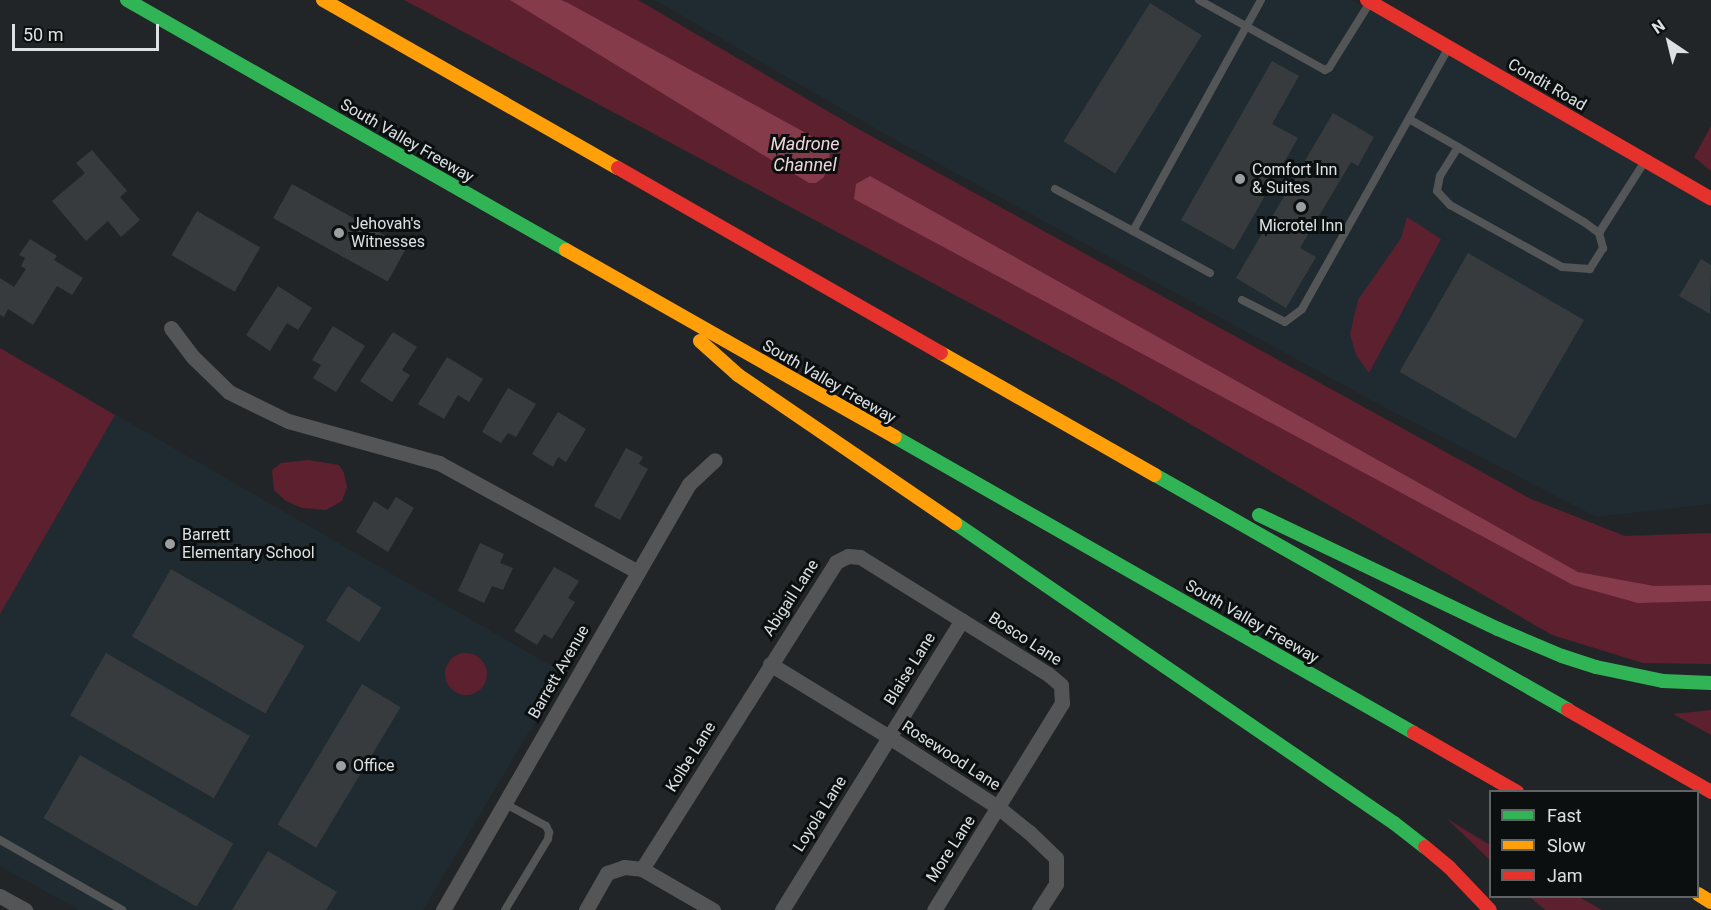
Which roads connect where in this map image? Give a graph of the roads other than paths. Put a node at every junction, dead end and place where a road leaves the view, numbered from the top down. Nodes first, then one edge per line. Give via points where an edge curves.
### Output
1 (126, 0) edge
2 (323, 0) edge
3 (1199, 0) edge
4 (1261, 0) edge
5 (1369, 1) edge
6 (1245, 26) junction
7 (1449, 48) junction
8 (1409, 119) junction
9 (1458, 147) junction
10 (1645, 161) junction
11 (1056, 189) dead end
12 (1711, 199) edge
13 (1133, 231) junction
14 (1599, 233) junction
15 (1210, 273) dead end
16 (1242, 300) dead end
17 (658, 304) junction
18 (171, 328) dead end
19 (1043, 412) junction
20 (715, 460) dead end
21 (848, 556) joint
22 (638, 572) junction
23 (962, 620) junction
24 (770, 664) junction
25 (1711, 683) edge
26 (889, 737) junction
27 (1513, 790) edge
28 (1711, 792) edge
29 (504, 803) junction
30 (999, 808) junction
31 (0, 840) edge
32 (642, 869) junction
33 (0, 896) edge
34 (25, 910) edge
35 (122, 910) edge
36 (444, 910) edge
37 (505, 910) edge
38 (586, 910) edge
39 (713, 910) edge
40 (782, 910) edge
41 (934, 910) edge
42 (1039, 910) edge
43 (1490, 910) edge

1 - 17 main road, South Valley Freeway
2 - 19 main road
3 - 6 lane
4 - 6 lane
5 - 6 lane via 1325,70
5 - 7 main road, Condit Road
6 - 13 lane
7 - 8 lane
7 - 10 main road, Condit Road
8 - 9 lane
8 - 16 lane via 1302,309 1284,322
9 - 14 lane
9 - 14 lane via 1440,176 1437,191 1450,205 1562,267 1590,269 1603,248
10 - 12 main road, Condit Road
10 - 14 lane
11 - 13 lane
13 - 15 lane
17 - 27 main road, South Valley Freeway
17 - 43 main road via 738,375 1394,823 1449,867
18 - 22 street via 193,357 229,392 288,421 439,463
19 - 25 main road via 1562,656 1663,681
19 - 28 main road
20 - 22 street, Barrett Avenue via 689,484
21 - 23 street, Bosco Lane via 860,557
21 - 24 street, Abigail Lane via 836,562
22 - 29 street, Barrett Avenue
23 - 26 street, Blaise Lane
23 - 30 street, Bosco Lane via 1061,685 1062,703
24 - 26 street, Rosewood Lane
24 - 32 street, Kolbe Lane
26 - 30 street, Rosewood Lane
26 - 40 street, Loyola Lane
29 - 36 street, Barrett Avenue
29 - 37 lane via 546,826 549,832
30 - 41 street, More Lane
30 - 42 street, Rosewood Lane via 1056,858 1056,884
31 - 35 lane
32 - 38 street via 624,867 607,873
32 - 39 street
33 - 34 street

